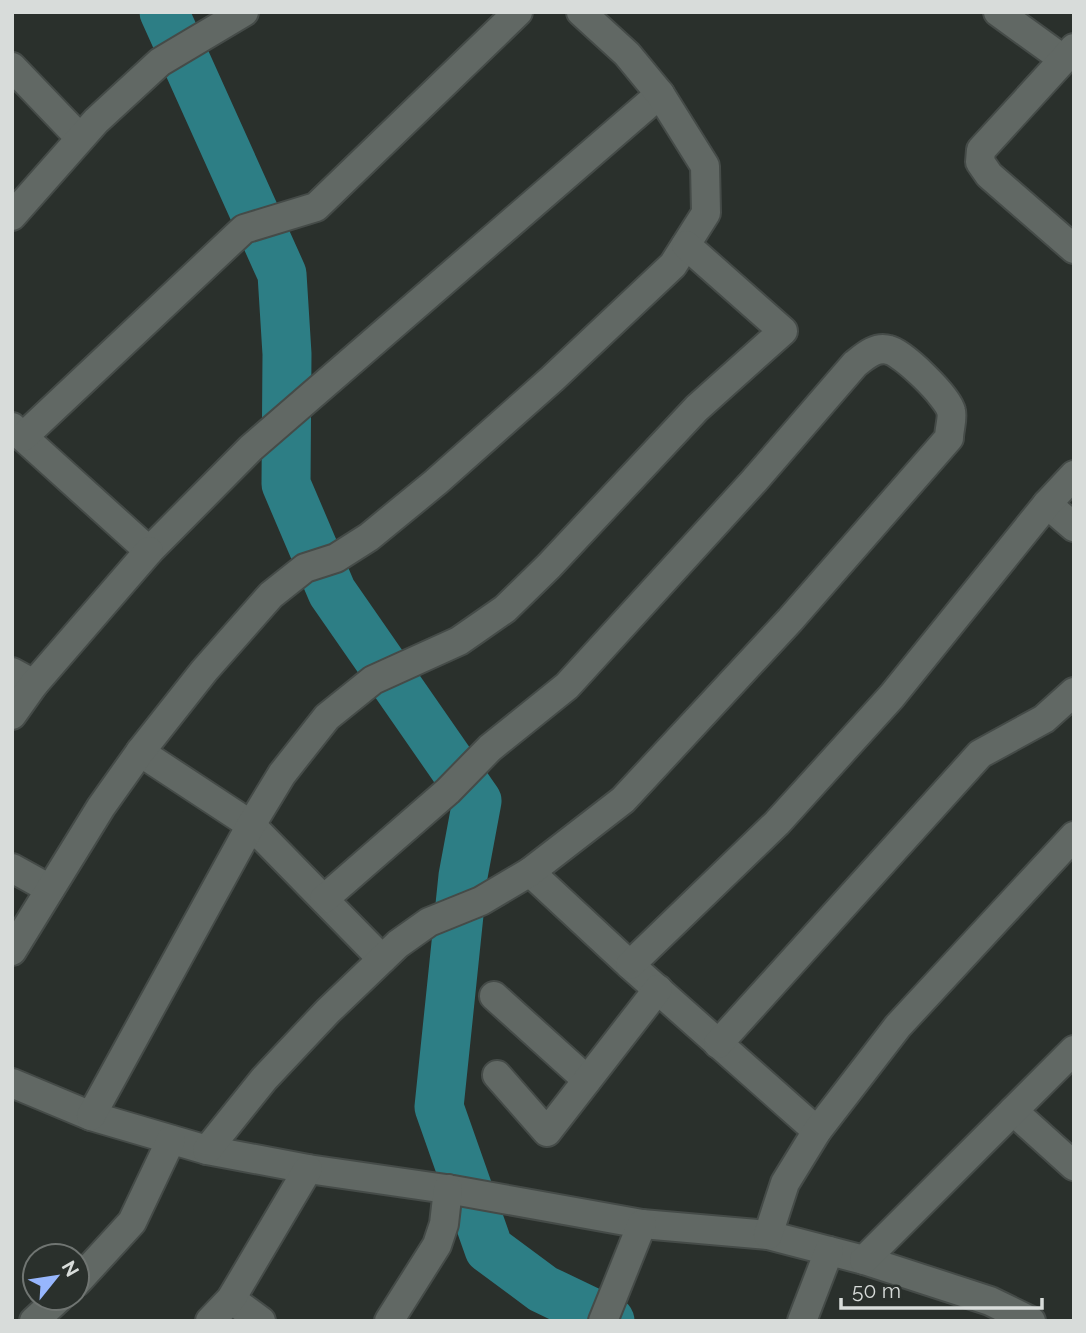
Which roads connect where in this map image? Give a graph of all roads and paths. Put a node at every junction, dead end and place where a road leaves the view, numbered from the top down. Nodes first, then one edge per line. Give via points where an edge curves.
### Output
1 (244, 12) edge
2 (518, 12) edge
3 (581, 12) edge
4 (998, 12) edge
5 (1069, 54) edge
6 (12, 67) edge
7 (660, 94) junction
8 (80, 138) junction
9 (12, 216) edge
10 (685, 245) junction
11 (1074, 248) edge
12 (17, 432) edge
13 (1074, 475) edge
14 (1047, 504) junction
15 (1074, 527) edge
16 (149, 551) junction
17 (23, 678) edge
18 (1074, 692) edge
19 (12, 715) edge
20 (140, 751) junction
21 (251, 825) junction
22 (1074, 836) edge
23 (12, 868) edge
24 (530, 872) junction
25 (50, 889) junction
26 (324, 899) junction
27 (12, 951) edge
28 (382, 959) junction
29 (629, 965) junction
30 (658, 989) junction
31 (494, 996) dead end
32 (718, 1044) junction
33 (1074, 1050) edge
34 (497, 1075) dead end
35 (587, 1080) junction
36 (13, 1085) edge
37 (1013, 1111) junction
38 (91, 1116) junction
39 (817, 1131) junction
40 (171, 1140) junction
41 (207, 1150) junction
42 (1074, 1167) edge
43 (308, 1169) junction
44 (460, 1191) junction
45 (642, 1224) junction
46 (768, 1235) junction
47 (829, 1251) junction
48 (863, 1260) junction
49 (91, 1267) edge
50 (230, 1299) junction
51 (604, 1318) edge
52 (210, 1321) edge
53 (261, 1321) edge
54 (389, 1321) edge
55 (802, 1321) edge
56 (1031, 1321) edge

1 - 8 street via 160,62
2 - 12 street via 316,207 244,229
3 - 7 street via 627,54
4 - 5 street
5 - 11 street via 981,150 981,162 989,176
6 - 8 street
7 - 10 street via 705,166 706,213
7 - 16 street via 251,448
8 - 9 street
10 - 20 street via 673,265 436,482 369,537 336,558 304,568 271,595
10 - 21 street via 782,331 697,408 505,609 459,641 373,680 327,717 282,774
12 - 16 street
13 - 14 street
14 - 15 street
14 - 29 street via 892,696 786,813
16 - 17 street
17 - 19 street
18 - 32 street via 1044,719 980,754
20 - 21 street
20 - 25 street
21 - 26 street
21 - 38 street
22 - 39 street via 898,1026
23 - 25 street
24 - 26 street via 623,800 790,621 948,438 951,411 942,395 900,355 888,349 862,358 567,686 490,748 448,791
24 - 28 street via 481,901 429,922
24 - 29 street
25 - 27 street
26 - 28 street
28 - 41 street via 264,1079
29 - 30 street
30 - 32 street
30 - 35 street
31 - 35 street
32 - 39 street
33 - 37 street
34 - 35 street via 547,1132
36 - 38 street
37 - 42 street
37 - 48 street
38 - 40 street
39 - 46 street via 785,1183
40 - 41 street
40 - 49 street via 132,1222
41 - 43 street
43 - 44 street
43 - 50 street
44 - 45 street
44 - 54 street via 437,1245
45 - 46 street
45 - 51 street
46 - 47 street
47 - 48 street
47 - 55 street
48 - 56 street via 990,1301
50 - 52 street
50 - 53 street

